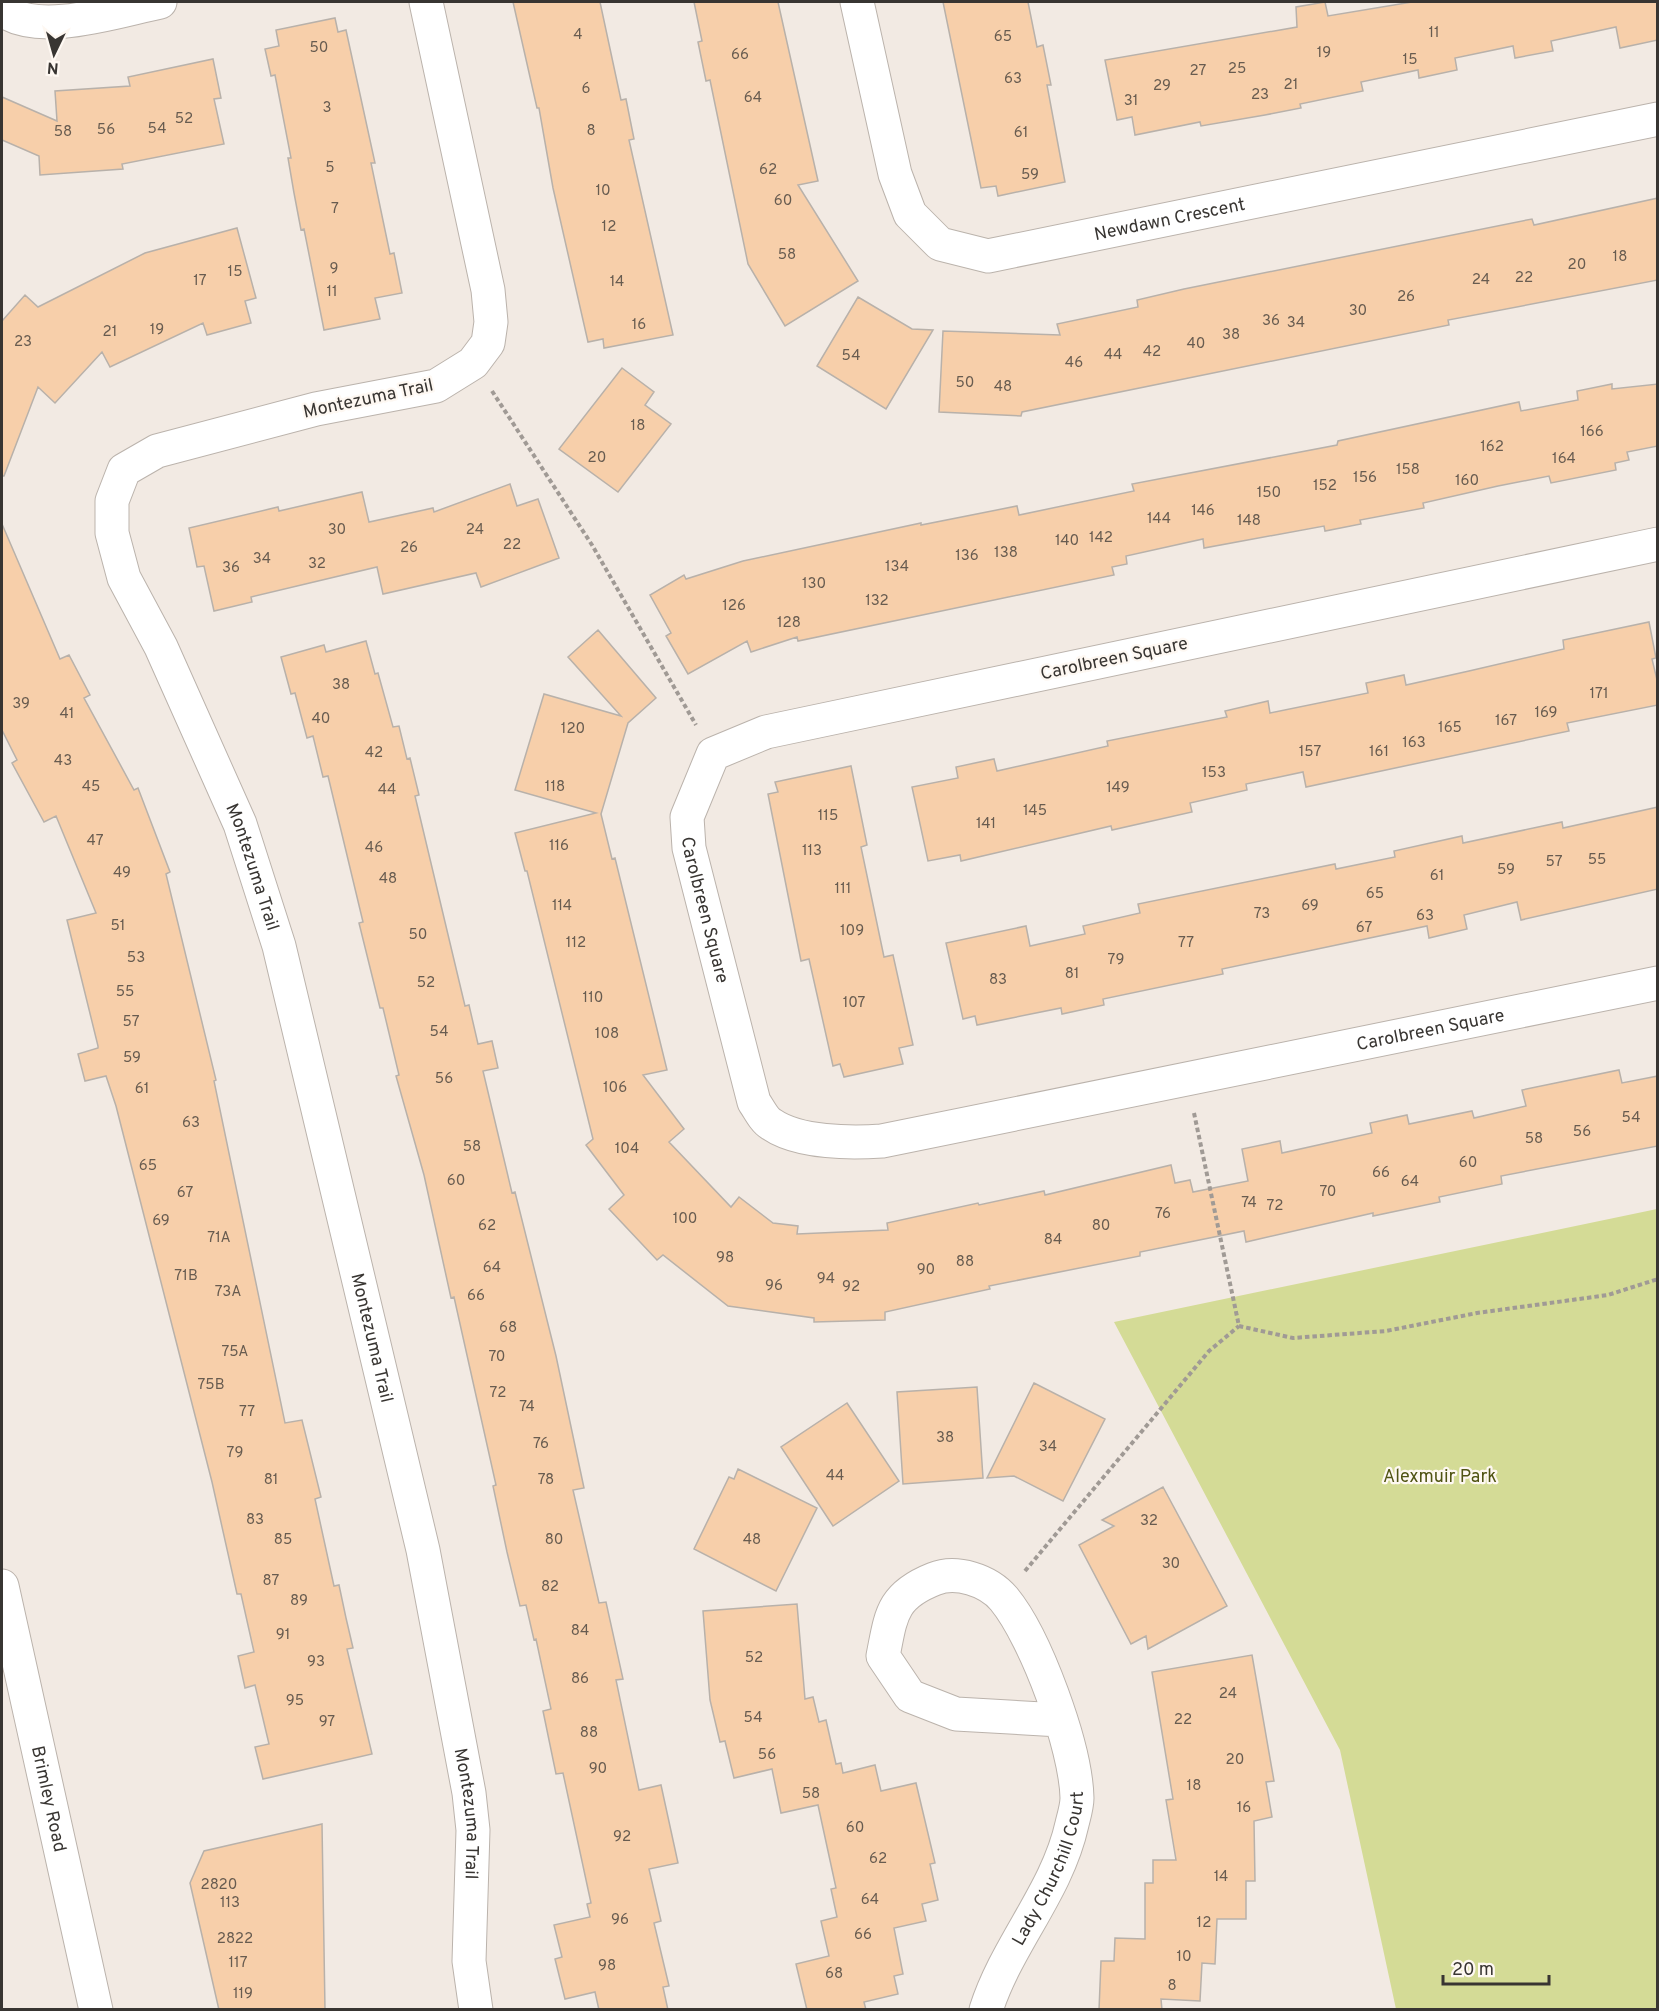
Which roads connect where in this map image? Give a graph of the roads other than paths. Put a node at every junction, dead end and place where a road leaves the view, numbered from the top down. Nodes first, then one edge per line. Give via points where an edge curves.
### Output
1 (160, 2) edge
2 (426, 2) edge
3 (857, 2) edge
4 (2, 10) edge
5 (1658, 120) edge
6 (1658, 544) edge
7 (1658, 983) edge
8 (2, 1586) edge
9 (1060, 1720) junction
10 (96, 2010) edge
11 (476, 2010) edge
12 (986, 2010) edge

1 - 4 street via 39,23 9,16
2 - 11 street, Montezuma Trail via 488,290 488,343 473,363 436,386 316,409 157,451 124,470 112,501 112,533 124,578 160,647 240,824 282,958 423,1550 467,1781 473,1830 469,1961
3 - 5 street, Newdawn Crescent via 895,174 910,214 940,244 988,256
6 - 7 street, Carolbreen Square via 766,732 713,754 687,817 689,848 754,1102 771,1124 808,1138 855,1143 882,1141
8 - 10 street, Brimley Road
9 - 9 street, Lady Churchill Court via 956,1714 910,1696 883,1656 893,1608 916,1586 945,1574 975,1578 1003,1597 1033,1648
9 - 12 street, Lady Churchill Court via 1074,1760 1077,1800 1065,1854 995,1983

